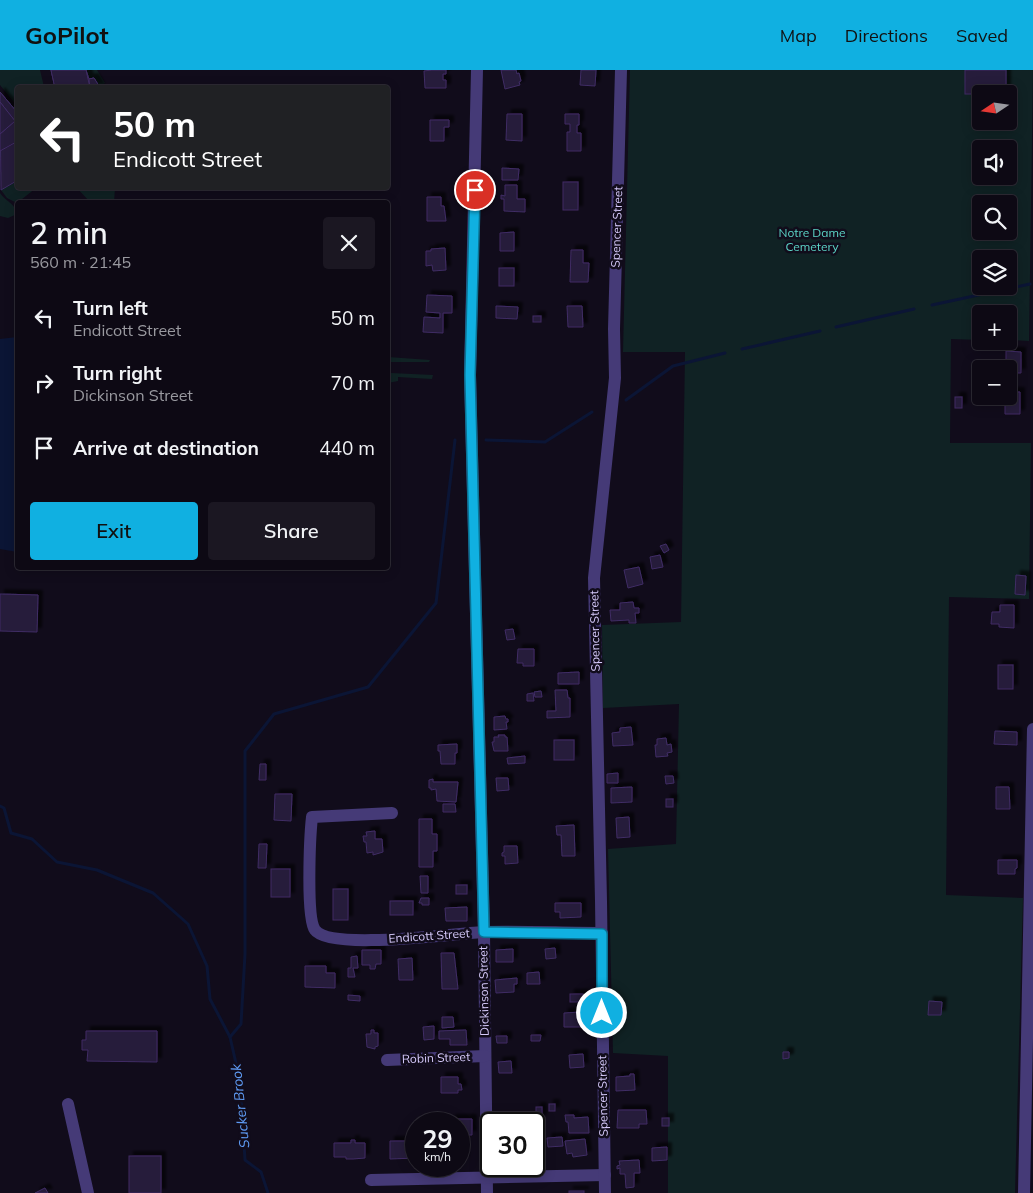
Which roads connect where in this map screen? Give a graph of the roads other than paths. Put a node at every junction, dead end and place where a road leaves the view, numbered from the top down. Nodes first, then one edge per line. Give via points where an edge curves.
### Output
1 (477, 70) edge
2 (621, 70) edge
3 (1033, 729) edge
4 (392, 813) dead end
5 (484, 932) junction
6 (602, 934) junction
7 (485, 1056) junction
8 (387, 1060) dead end
9 (68, 1104) dead end
10 (605, 1175) junction
11 (486, 1178) junction
12 (371, 1180) dead end
13 (88, 1193) edge
14 (487, 1193) edge
15 (605, 1193) edge
16 (1024, 1193) edge

1 - 5 street, Dickinson Street via 470,375
2 - 6 street, Spencer Street via 615,378 594,578
3 - 16 street
4 - 5 street, Endicott Street via 312,817 310,907 313,927 318,933 344,939 400,940
5 - 6 street, Endicott Street
5 - 7 street, Dickinson Street
6 - 10 street, Spencer Street
7 - 8 street, Robin Street
7 - 11 street, Dickinson Street
9 - 13 street
10 - 11 street
10 - 15 street, Spencer Street
11 - 12 street
11 - 14 street, Dickinson Street

